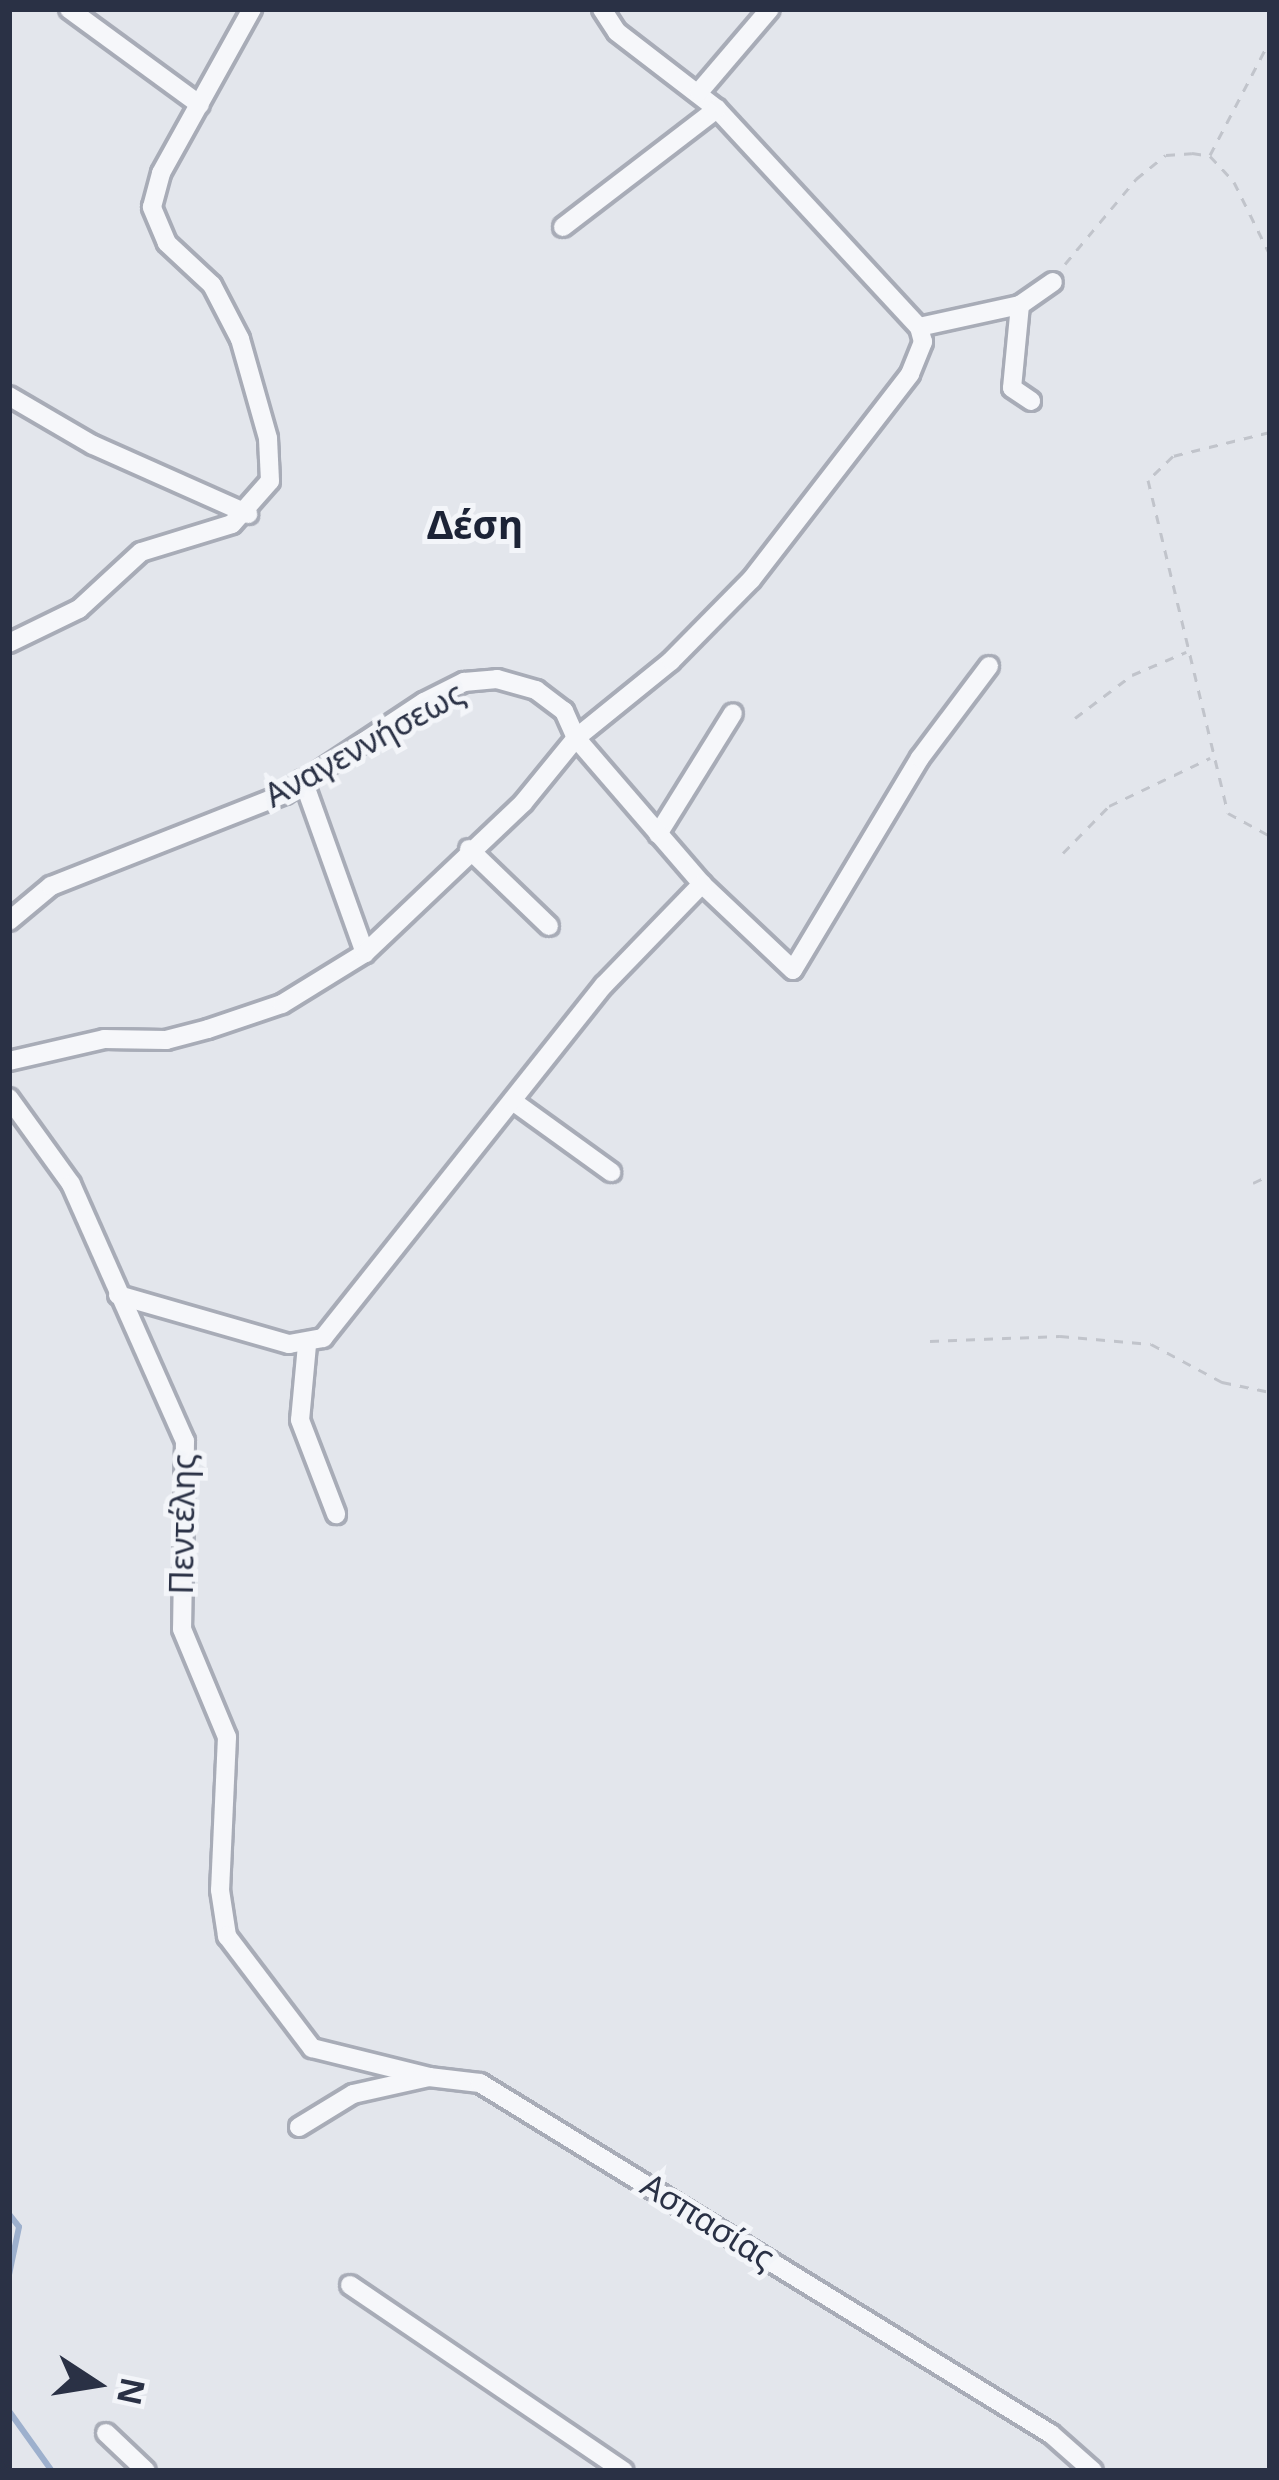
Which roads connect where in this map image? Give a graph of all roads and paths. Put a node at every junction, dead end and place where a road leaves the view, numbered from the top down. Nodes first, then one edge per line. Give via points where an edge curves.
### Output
1 (69, 9) edge
2 (252, 9) edge
3 (602, 9) edge
4 (770, 9) edge
5 (1270, 40) edge
6 (699, 92) junction
7 (200, 105) junction
8 (717, 109) junction
9 (1210, 156) junction
10 (563, 227) dead end
11 (1270, 255) edge
12 (1053, 282) joint
13 (1020, 305) junction
14 (919, 327) junction
15 (9, 396) edge
16 (1031, 401) dead end
17 (1270, 432) edge
18 (248, 514) junction
19 (9, 643) edge
20 (1186, 652) junction
21 (989, 666) dead end
22 (733, 713) dead end
23 (1075, 718) dead end
24 (576, 738) junction
25 (1213, 758) junction
26 (303, 780) junction
27 (658, 834) junction
28 (1270, 836) edge
29 (470, 849) junction
30 (1063, 853) dead end
31 (702, 884) junction
32 (1270, 890) edge
33 (9, 921) edge
34 (1270, 922) edge
35 (549, 926) dead end
36 (364, 953) junction
37 (9, 1061) edge
38 (9, 1098) edge
39 (514, 1102) junction
40 (611, 1172) dead end
41 (1270, 1175) edge
42 (1253, 1183) dead end
43 (118, 1295) junction
44 (930, 1341) dead end
45 (308, 1345) junction
46 (1270, 1392) edge
47 (336, 1514) dead end
48 (429, 2077) junction
49 (299, 2127) dead end
50 (350, 2285) dead end
51 (106, 2433) dead end
52 (146, 2471) edge
53 (624, 2471) edge
54 (1093, 2471) edge

1 - 7 street
2 - 7 street
3 - 6 street via 617,32
4 - 6 street
5 - 9 path
6 - 8 street
7 - 18 street via 161,172 152,207 167,243 219,295 250,370 272,470
8 - 10 street
8 - 14 street
9 - 11 path via 1234,182
9 - 12 path via 1166,155 1136,179
12 - 13 street
13 - 14 street
13 - 16 street via 1012,388
14 - 24 street via 910,374 827,489 670,661
15 - 18 street via 94,445
17 - 20 path via 1173,455 1148,481
18 - 19 street via 141,551 79,609
20 - 23 path via 1132,675
20 - 25 path
21 - 31 street, Αναγεννήσεως via 920,758 793,970
22 - 27 street
24 - 26 street, Αναγεννήσεως via 564,711 536,690 464,682
24 - 27 street, Αναγεννήσεως
24 - 29 street via 523,803
25 - 28 path via 1228,813
25 - 30 path via 1108,806
26 - 33 street, Αναγεννήσεως via 51,886
26 - 36 street
27 - 31 street, Αναγεννήσεως
29 - 35 street
29 - 36 street
31 - 39 street via 604,985
32 - 34 path
36 - 37 street via 282,1004 208,1029 166,1040 104,1039
38 - 43 street, Πεντέλης via 70,1184
39 - 40 street
39 - 45 street via 364,1292
41 - 42 path
43 - 45 street
43 - 48 street, Πεντέλης via 184,1442 182,1630 227,1737 220,1890 226,1936 312,2048
44 - 46 path via 1060,1336 1109,1347 1150,1344 1222,1382
45 - 47 street via 300,1420
48 - 49 street, Ασπασίας via 353,2094
48 - 54 street, Ασπασίας via 480,2084 532,2110 1051,2434
50 - 53 street
51 - 52 street

